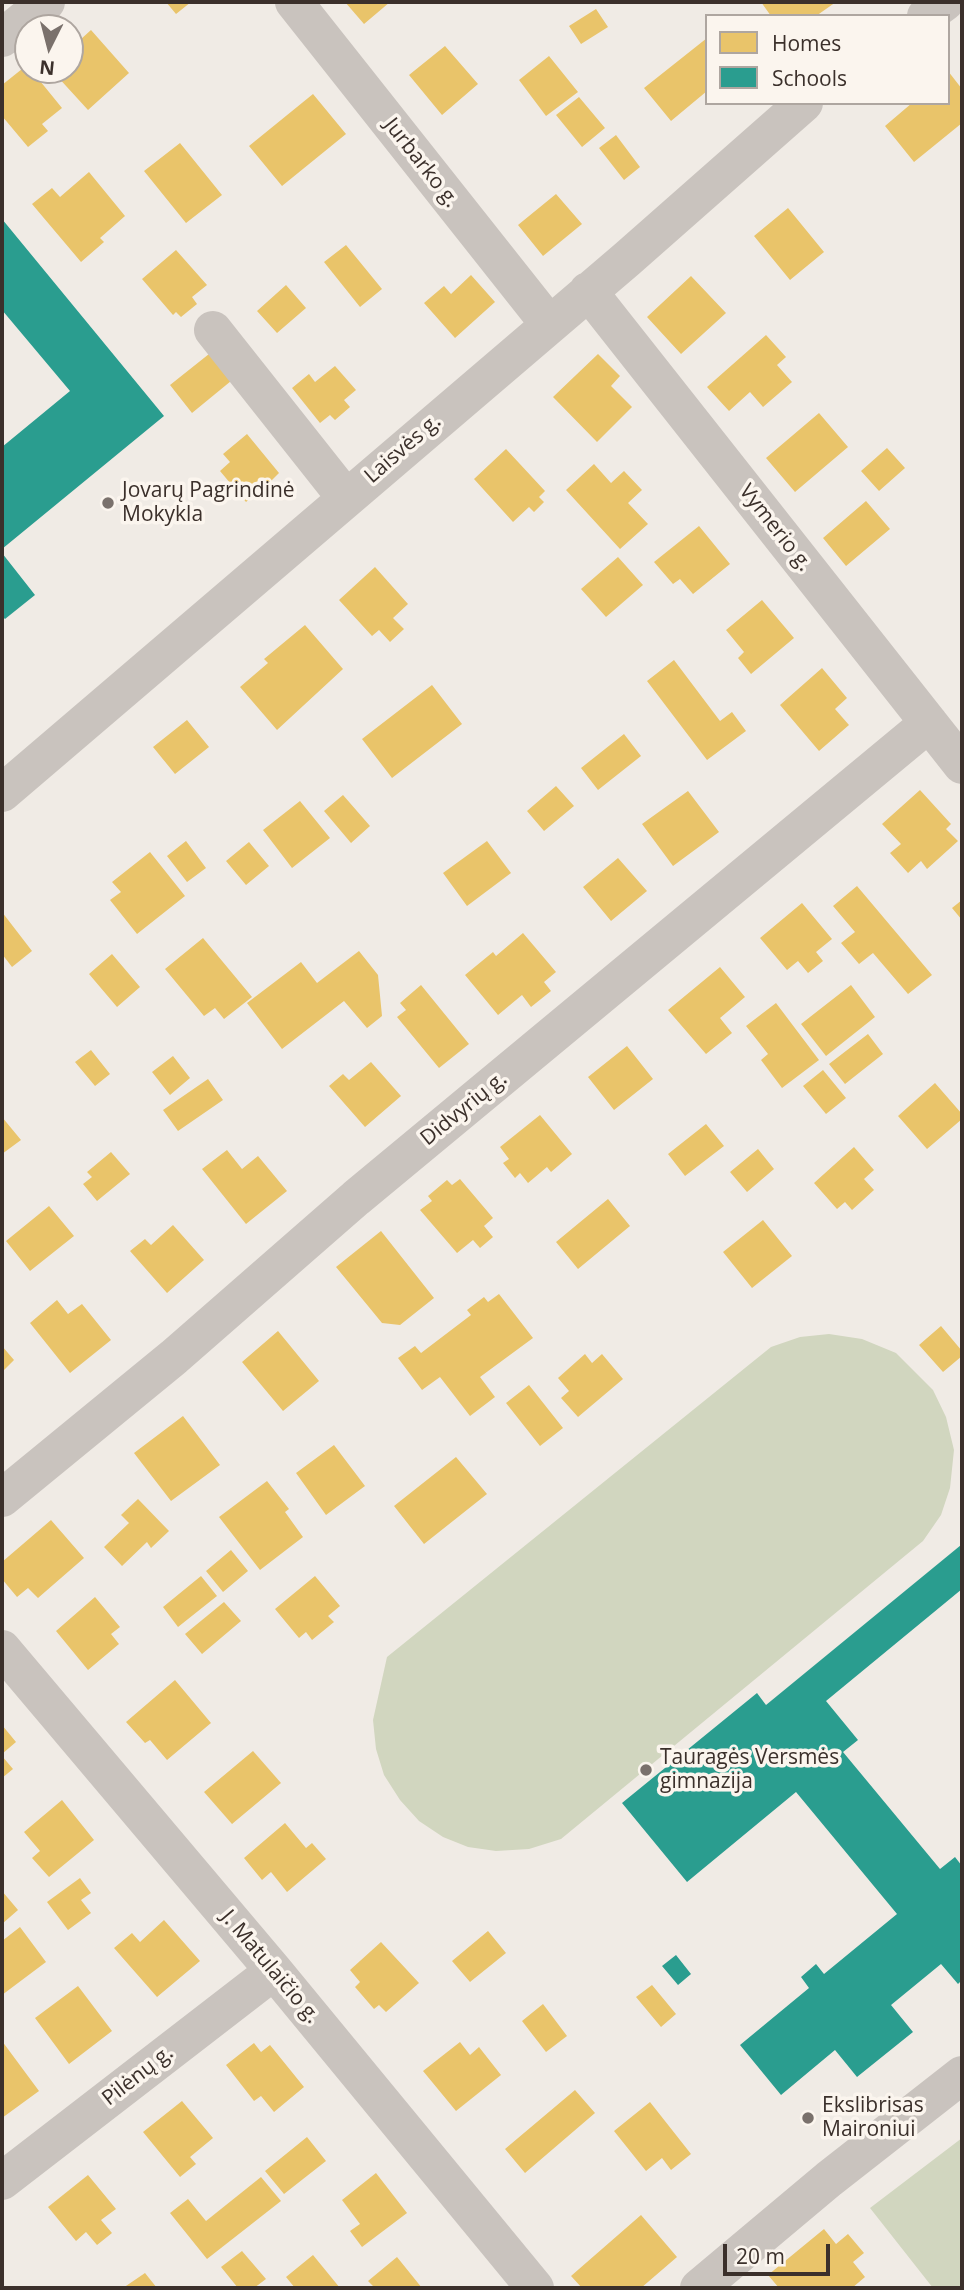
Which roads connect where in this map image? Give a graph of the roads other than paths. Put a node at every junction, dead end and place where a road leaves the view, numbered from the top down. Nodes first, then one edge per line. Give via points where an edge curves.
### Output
1 (46, 2) edge
2 (294, 2) edge
3 (945, 2) edge
4 (929, 14) edge
5 (2, 38) edge
6 (802, 105) edge
7 (588, 291) junction
8 (548, 324) junction
9 (214, 330) dead end
10 (346, 498) junction
11 (929, 723) junction
12 (962, 765) edge
13 (2, 793) edge
14 (2, 1498) edge
15 (2, 1649) edge
16 (274, 1971) junction
17 (962, 2075) edge
18 (2, 2181) edge
19 (535, 2288) edge
20 (699, 2288) edge

1 - 5 street
2 - 8 street, Jurbarko g.
3 - 4 street
6 - 7 street, Laisvės g.
7 - 8 street, Laisvės g.
7 - 11 street, Vymerio g.
8 - 10 street, Laisvės g.
9 - 10 street
10 - 13 street, Laisvės g.
11 - 12 street, Vymerio g.
11 - 14 street, Didvyrių g.
15 - 16 street, J. Matulaičio g.
16 - 18 street, Pilėnų g.
16 - 19 street, J. Matulaičio g.
17 - 20 street

